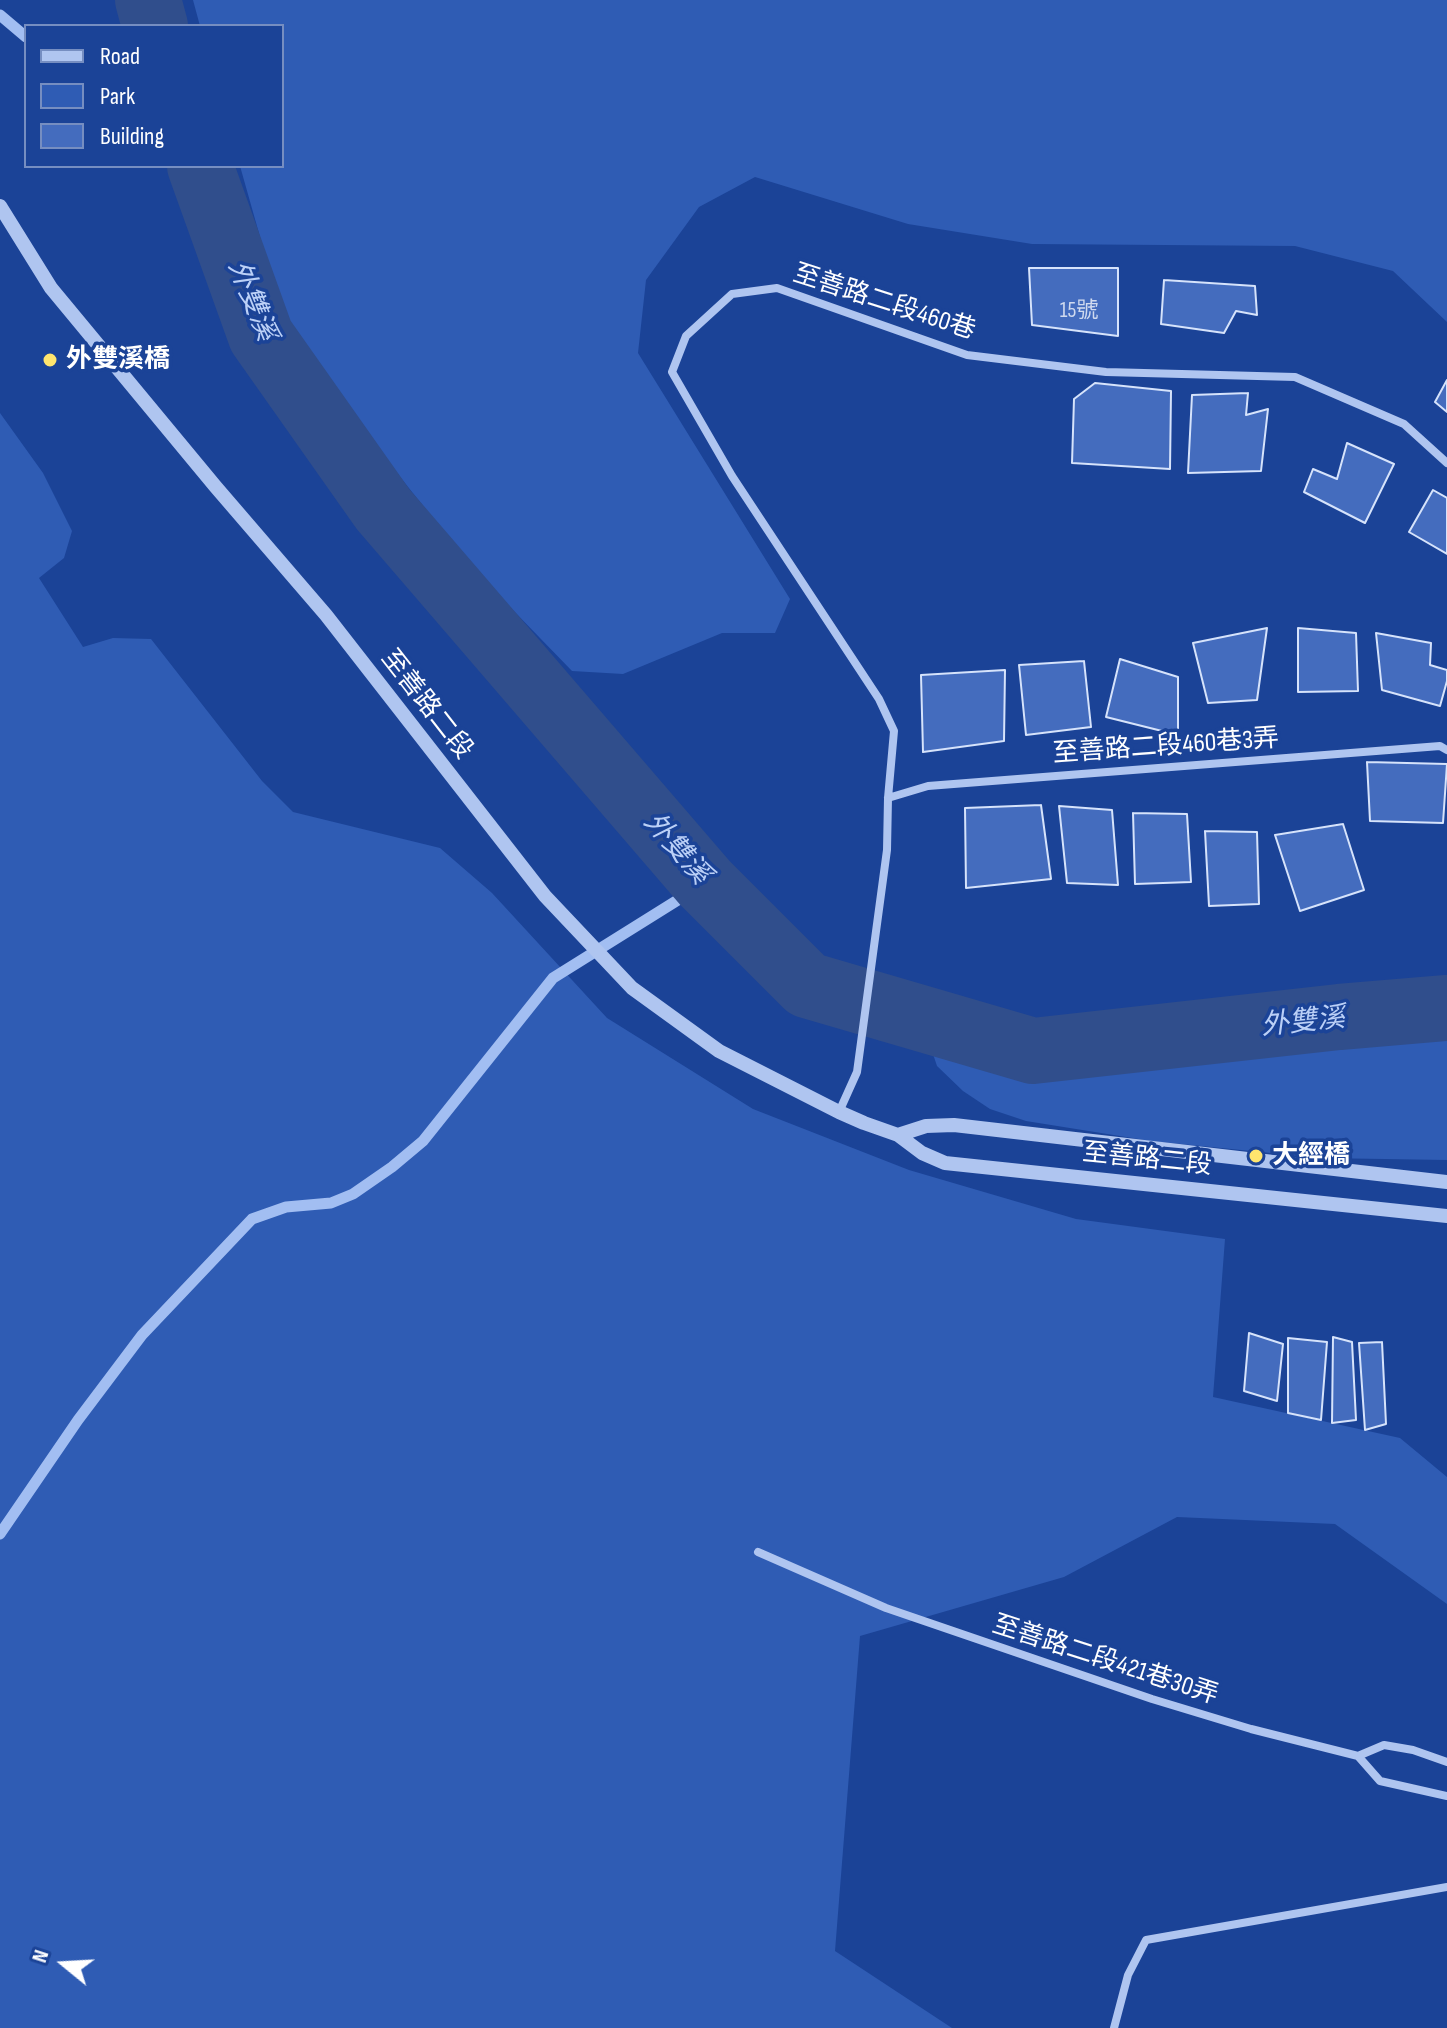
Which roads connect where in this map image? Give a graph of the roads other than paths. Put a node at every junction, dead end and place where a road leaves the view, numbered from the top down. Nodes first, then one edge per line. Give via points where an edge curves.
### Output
1 (0, 206) edge
2 (1447, 463) edge
3 (1447, 750) edge
4 (888, 798) junction
5 (839, 1112) junction
6 (898, 1135) junction
7 (1447, 1182) edge
8 (1447, 1216) edge
9 (758, 1552) dead end
10 (1358, 1756) junction
11 (1447, 1762) edge
12 (1447, 1796) edge
13 (1447, 1887) edge
14 (1114, 2028) edge

1 - 5 street, 至善路二段 via 51,288 326,615 545,896 644,997 719,1051
2 - 4 street, 至善路二段460巷 via 1404,424 1295,377 1106,372 967,355 777,288 732,294 686,336 672,372 732,476 879,699 894,731
3 - 4 street, 至善路二段460巷3弄 via 1440,746 928,786
4 - 5 street, 至善路二段460巷 via 887,850 857,1072
5 - 6 street, 至善路二段
6 - 7 street, 至善路二段 via 954,1125
6 - 8 street, 至善路二段 via 945,1163
9 - 10 street, 至善路二段421巷30弄 via 886,1608 1063,1669 1251,1729
10 - 11 street, 至善路二段421巷30弄 via 1384,1745
10 - 12 street via 1380,1781
13 - 14 street via 1146,1940 1128,1975

